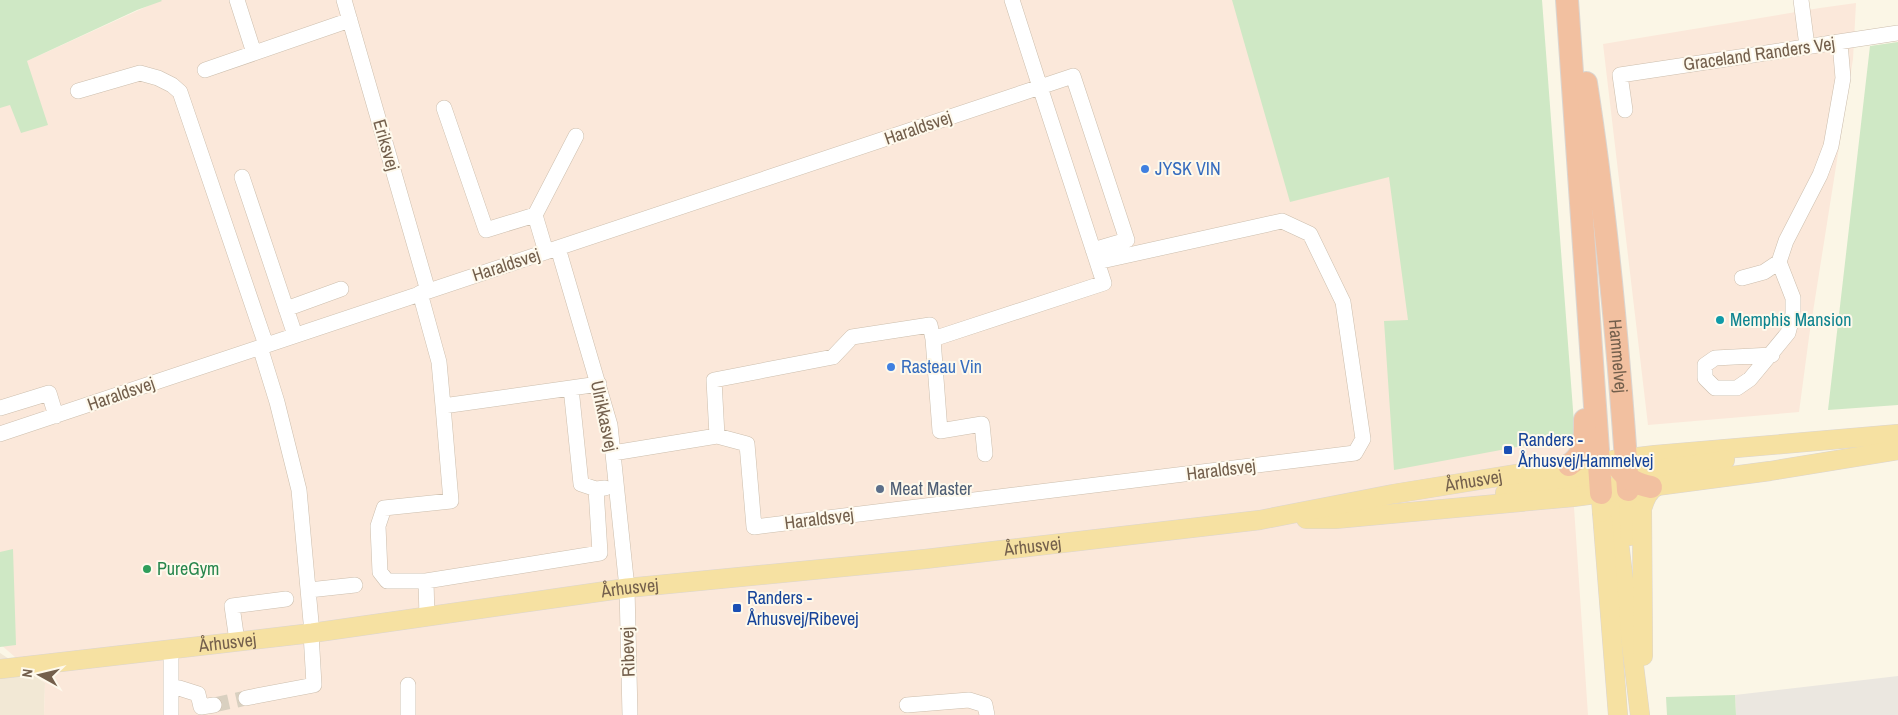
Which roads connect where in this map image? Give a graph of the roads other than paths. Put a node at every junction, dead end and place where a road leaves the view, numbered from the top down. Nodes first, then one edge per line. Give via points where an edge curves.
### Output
1 (237, 0) edge
2 (344, 0) edge
3 (1012, 0) edge
4 (1567, 0) edge
5 (1574, 0) edge
6 (1801, 0) edge
7 (350, 20) junction
8 (1898, 33) edge
9 (1840, 42) junction
10 (1807, 46) junction
11 (254, 53) junction
12 (205, 70) dead end
13 (1040, 87) junction
14 (78, 91) dead end
15 (444, 108) dead end
16 (1625, 110) dead end
17 (576, 136) dead end
18 (242, 177) dead end
19 (1581, 201) junction
20 (535, 215) junction
21 (552, 250) junction
22 (1095, 256) junction
23 (1779, 262) junction
24 (1742, 278) dead end
25 (341, 288) dead end
26 (424, 292) junction
27 (286, 308) junction
28 (295, 335) junction
29 (933, 339) junction
30 (263, 346) junction
31 (1772, 355) dead end
32 (599, 384) junction
33 (571, 388) junction
34 (443, 406) junction
35 (0, 408) edge
36 (56, 416) junction
37 (0, 434) edge
38 (1889, 434) edge
39 (717, 436) junction
40 (1898, 450) edge
41 (613, 453) junction
42 (985, 454) dead end
43 (1572, 465) junction
44 (1613, 476) junction
45 (1654, 486) junction
46 (616, 487) junction
47 (596, 489) junction
48 (1260, 520) junction
49 (426, 581) junction
50 (355, 585) dead end
51 (627, 588) junction
52 (309, 590) junction
53 (286, 599) dead end
54 (427, 617) junction
55 (312, 633) junction
56 (237, 641) junction
57 (171, 649) junction
58 (0, 669) edge
59 (408, 685) dead end
60 (172, 688) junction
61 (246, 698) tunnel mouth
62 (907, 705) dead end
63 (205, 709) edge
64 (171, 715) edge
65 (408, 715) edge
66 (630, 715) edge
67 (987, 715) edge
68 (1618, 715) edge
69 (1642, 715) edge

1 - 11 street
2 - 7 street, Eriksvej
3 - 13 street
4 - 19 highway, Hammelvej
5 - 44 highway, Hammelvej via 1608,250
6 - 10 street
7 - 11 street
7 - 26 street, Eriksvej
8 - 9 street, Graceland Randers Vej
9 - 10 street, Graceland Randers Vej
9 - 23 street via 1843,78 1831,146
10 - 16 street, Graceland Randers Vej via 1620,75
11 - 12 street
13 - 21 street, Haraldsvej
13 - 22 street
13 - 22 street, Haraldsvej via 1073,76 1127,240
14 - 30 street via 140,73 158,78 180,92
15 - 20 street via 486,230
17 - 20 street
18 - 27 street
19 - 43 highway via 1585,436 1582,451
19 - 44 highway, Hammelvej
20 - 21 street, Ulrikkasvej
21 - 26 street, Haraldsvej
21 - 32 street, Ulrikkasvej
22 - 29 street via 1104,283
22 - 39 street, Haraldsvej via 1282,221 1310,234 1343,302 1363,439 1355,453 754,527 747,444
23 - 24 street via 1764,272
23 - 31 street via 1793,298 1793,314 1788,333
25 - 27 street
26 - 28 street, Haraldsvej
26 - 34 street, Eriksvej
27 - 28 street
28 - 30 street, Haraldsvej
29 - 39 street via 930,325 852,337 833,356 714,380
29 - 42 street via 940,431 982,424
30 - 36 street, Haraldsvej
30 - 52 street via 299,490
32 - 33 street
32 - 41 street, Ulrikkasvej via 610,425
33 - 34 street
33 - 47 street via 581,484
34 - 49 street, Eriksvej via 451,501 384,508 378,526 380,572 387,581
35 - 36 street via 48,392
36 - 37 street, Haraldsvej
38 - 44 main road
39 - 41 street, Haraldsvej
40 - 45 main road
41 - 46 street, Ulrikkasvej
43 - 44 main road, Århusvej
43 - 48 main road, Århusvej via 1393,494
44 - 45 highway
44 - 48 main road, Århusvej via 1542,485 1411,512 1335,519
44 - 68 main road, Hammelvej
44 - 69 main road, Hammelvej
45 - 69 main road via 1642,509
46 - 47 street
46 - 51 street, Ulrikkasvej
47 - 49 street via 600,553
48 - 51 main road, Århusvej via 925,559
49 - 54 street
50 - 52 street
51 - 54 main road, Århusvej
51 - 66 street, Ribevej
52 - 55 street
53 - 56 street via 232,606
54 - 55 main road, Århusvej
55 - 56 main road, Århusvej
55 - 61 street via 314,685
56 - 57 main road, Århusvej
57 - 58 main road, Århusvej
57 - 60 street
59 - 65 street
60 - 63 street via 198,694
60 - 64 street
62 - 67 street via 969,700 985,705

